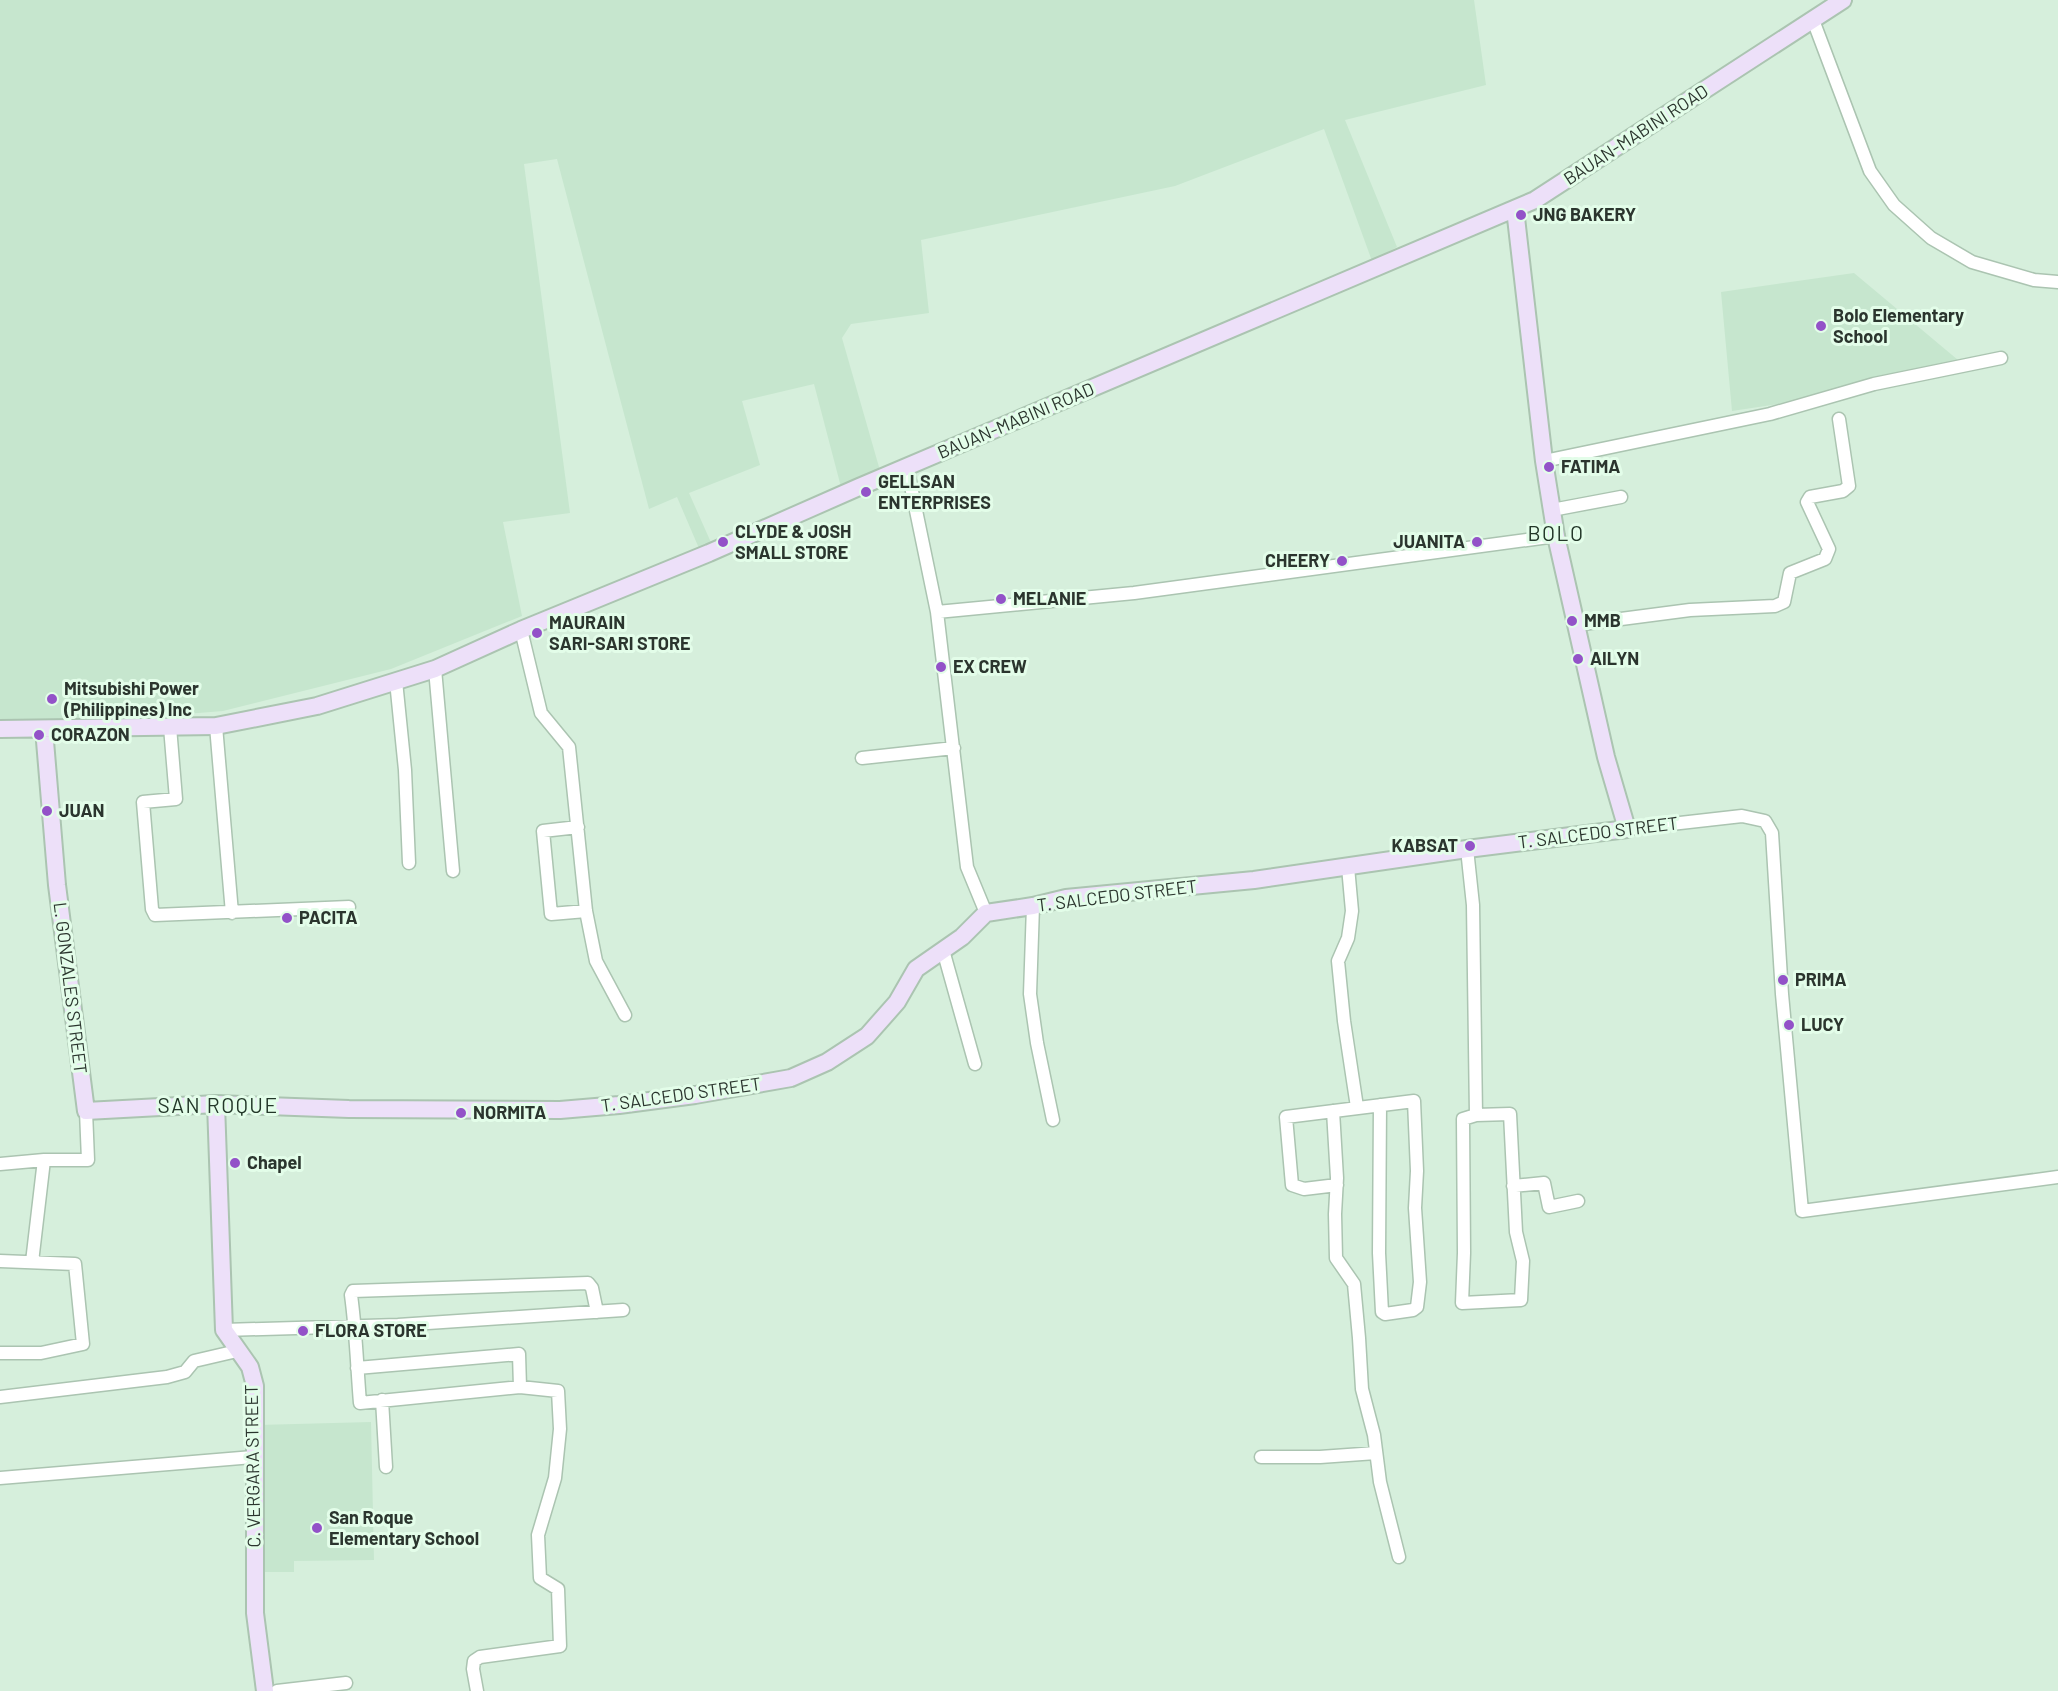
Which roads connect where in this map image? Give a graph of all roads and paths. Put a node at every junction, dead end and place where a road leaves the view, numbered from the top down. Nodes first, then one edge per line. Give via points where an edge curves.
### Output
1 (1843, 0) edge
2 (1813, 20) junction
3 (1515, 209) junction
4 (2058, 282) edge
5 (2001, 358) dead end
6 (1839, 419) dead end
7 (1544, 461) junction
8 (906, 467) junction
9 (1621, 497) dead end
10 (1552, 510) junction
11 (1556, 536) junction
12 (937, 612) junction
13 (1575, 625) junction
14 (521, 630) junction
15 (435, 669) junction
16 (396, 681) junction
17 (216, 726) junction
18 (171, 728) junction
19 (0, 729) edge
20 (44, 729) junction
21 (954, 748) junction
22 (862, 758) dead end
23 (578, 827) junction
24 (1627, 829) junction
25 (1467, 849) junction
26 (409, 863) dead end
27 (1348, 867) junction
28 (453, 871) dead end
29 (1033, 906) junction
30 (350, 907) dead end
31 (586, 911) junction
32 (232, 913) junction
33 (986, 913) junction
34 (943, 950) junction
35 (626, 1015) dead end
36 (975, 1064) dead end
37 (216, 1104) junction
38 (1380, 1106) junction
39 (1357, 1107) junction
40 (86, 1111) junction
41 (1333, 1111) junction
42 (1476, 1116) junction
43 (1053, 1120) dead end
44 (44, 1160) junction
45 (0, 1164) edge
46 (2058, 1177) edge
47 (1337, 1185) junction
48 (1513, 1186) junction
49 (1578, 1201) dead end
50 (0, 1261) edge
51 (32, 1262) junction
52 (624, 1310) dead end
53 (597, 1312) junction
54 (356, 1326) junction
55 (224, 1330) junction
56 (237, 1351) junction
57 (0, 1353) edge
58 (357, 1368) junction
59 (520, 1387) junction
60 (0, 1397) edge
61 (382, 1400) junction
62 (1376, 1453) junction
63 (253, 1457) junction
64 (1261, 1457) dead end
65 (386, 1467) dead end
66 (0, 1478) edge
67 (1399, 1557) dead end
68 (346, 1683) dead end
69 (265, 1691) edge
70 (277, 1691) edge
71 (477, 1691) edge

1 - 2 street, BAUAN-MABINI ROAD
2 - 3 street, BAUAN-MABINI ROAD via 1535,201
2 - 4 street via 1870,171 1894,205 1930,238 1972,262
3 - 7 street
3 - 8 street, BAUAN-MABINI ROAD
5 - 7 street via 1874,384 1770,414
6 - 13 street via 1849,486 1843,491 1810,497 1807,502 1829,549 1825,559 1790,573 1784,602
7 - 10 street
8 - 12 street
8 - 14 street, BAUAN-MABINI ROAD
9 - 10 street
10 - 11 street
11 - 12 street via 1134,593
11 - 13 street
12 - 21 street
13 - 24 street
14 - 15 street, BAUAN-MABINI ROAD
14 - 23 street via 541,713 569,747
15 - 16 street, BAUAN-MABINI ROAD
15 - 28 street
16 - 17 street, BAUAN-MABINI ROAD via 317,706
16 - 26 street
17 - 18 street, BAUAN-MABINI ROAD
17 - 32 street
18 - 20 street, BAUAN-MABINI ROAD
18 - 32 street via 176,798 143,802 152,909 161,916
19 - 20 street, BAUAN-MABINI ROAD
20 - 40 street, L. GONZALES STREET via 57,885
21 - 22 street
21 - 33 street via 967,867
23 - 31 street
23 - 31 street via 543,831 552,914
24 - 25 street, T. SALCEDO STREET
24 - 46 street, T. SALCEDO STREET via 1742,816 1765,821 1772,833 1802,1211
25 - 27 street, T. SALCEDO STREET
25 - 42 street via 1473,905
27 - 29 street, T. SALCEDO STREET via 1066,898
27 - 39 street via 1352,911 1348,938 1338,961
29 - 33 street, T. SALCEDO STREET
29 - 43 street via 1030,994
30 - 32 street
31 - 35 street via 596,961
33 - 34 street, T. SALCEDO STREET
34 - 36 street
34 - 37 street, T. SALCEDO STREET via 916,969 897,1002 867,1036 827,1062 791,1078 619,1106 560,1110
37 - 40 street, T. SALCEDO STREET
37 - 55 street, C. VERGARA STREET
38 - 38 street via 1379,1253 1384,1314 1413,1310 1420,1282 1414,1101
38 - 39 street
39 - 41 street
40 - 44 street, L. GONZALES STREET via 88,1160
41 - 47 street
41 - 47 street via 1286,1117 1292,1185 1304,1189
42 - 48 street via 1510,1114
42 - 48 street via 1463,1119 1462,1303 1521,1300 1523,1261 1516,1232
44 - 45 street, L. GONZALES STREET
44 - 51 street
47 - 62 street via 1336,1258 1354,1284 1362,1389
48 - 49 street via 1544,1183 1549,1207
50 - 51 street
51 - 57 street via 75,1264 83,1344 41,1353
52 - 53 street
53 - 54 street
53 - 54 street via 588,1283 353,1291
54 - 55 street
54 - 58 street
55 - 56 street, C. VERGARA STREET
56 - 60 street via 194,1361 184,1372 168,1377
56 - 63 street, C. VERGARA STREET via 250,1367 255,1386
58 - 59 street via 519,1354
58 - 61 street via 360,1403
59 - 61 street
59 - 71 street via 558,1391 560,1429 555,1478 538,1535 540,1578 558,1589 561,1646 480,1656 473,1669
61 - 65 street
62 - 64 street
62 - 67 street
63 - 66 street
63 - 69 street, C. VERGARA STREET via 255,1613
68 - 70 street

